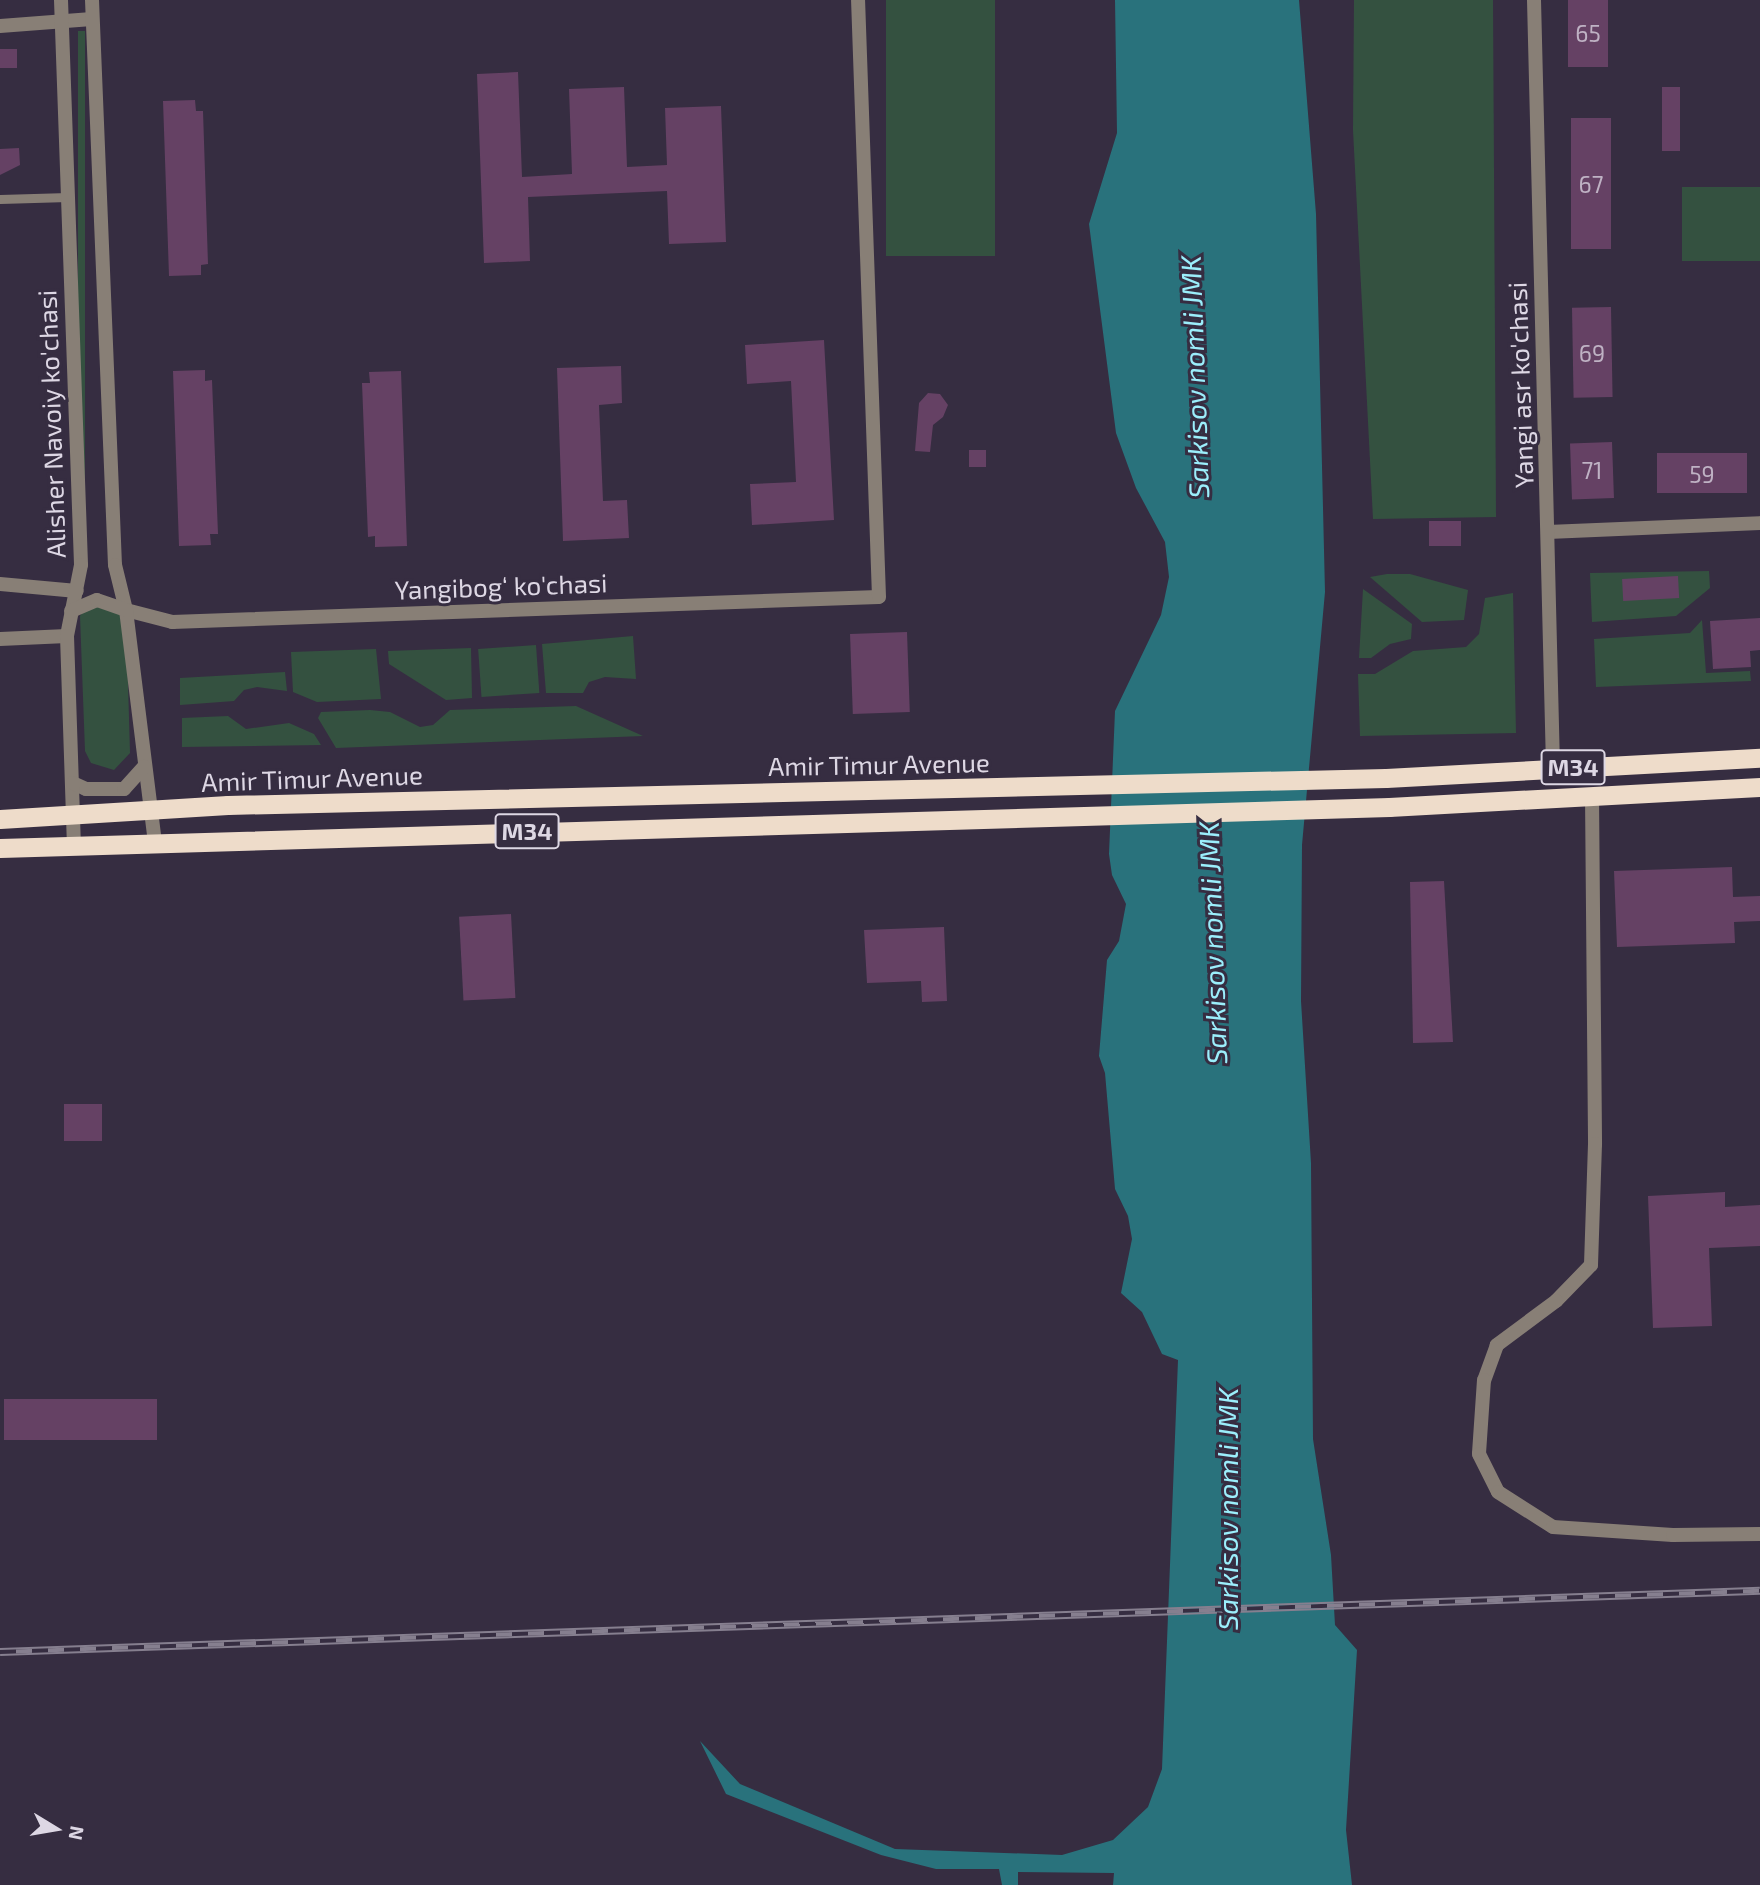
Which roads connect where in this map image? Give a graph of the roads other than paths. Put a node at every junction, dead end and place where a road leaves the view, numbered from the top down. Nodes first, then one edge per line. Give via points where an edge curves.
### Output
1 (61, 0) edge
2 (92, 0) edge
3 (858, 0) edge
4 (1534, 0) edge
5 (92, 19) junction
6 (62, 23) junction
7 (0, 26) edge
8 (68, 197) junction
9 (0, 198) edge
10 (1760, 523) edge
11 (1548, 532) junction
12 (0, 584) edge
13 (77, 591) junction
14 (126, 610) junction
15 (71, 611) junction
16 (67, 636) junction
17 (0, 639) edge
18 (1760, 758) edge
19 (144, 767) junction
20 (1553, 768) junction
21 (73, 783) junction
22 (1760, 787) edge
23 (1592, 795) junction
24 (150, 810) junction
25 (72, 815) junction
26 (0, 819) edge
27 (155, 843) junction
28 (74, 845) junction
29 (0, 848) edge
30 (1760, 1534) edge

1 - 6 street, Alisher Navoiy ko'chasi
2 - 5 street
3 - 14 street, Yangibog‘ ko'chasi via 879,597 172,622
4 - 11 street, Yangi asr ko'chasi
5 - 6 street
5 - 14 street via 115,565
6 - 7 street
6 - 8 street, Alisher Navoiy ko'chasi
8 - 9 lane
8 - 13 street, Alisher Navoiy ko'chasi via 81,565
10 - 11 street
11 - 20 street, Yangi asr ko'chasi
12 - 13 street
13 - 15 street, Alisher Navoiy ko'chasi
14 - 15 street, Yangibog‘ ko'chasi via 97,600
14 - 19 street
15 - 16 street, Alisher Navoiy ko'chasi
16 - 17 street
16 - 21 street, Alisher Navoiy ko'chasi
18 - 20 highway, Amir Timur Avenue / M34
19 - 21 street via 124,789 86,789
19 - 24 street
20 - 24 highway, Amir Timur Avenue / M34 via 1386,778
21 - 25 street, Alisher Navoiy ko'chasi
22 - 23 highway, M34
23 - 27 highway, M34 via 1389,807
23 - 30 street via 1595,1144 1591,1265 1556,1301 1497,1345 1484,1380 1479,1454 1498,1492 1553,1527 1673,1535
24 - 25 highway, Amir Timur Avenue / M34
24 - 27 street
25 - 26 highway, Amir Timur Avenue / M34
25 - 28 street, Alisher Navoiy ko'chasi
27 - 28 highway, M34
28 - 29 highway, M34

